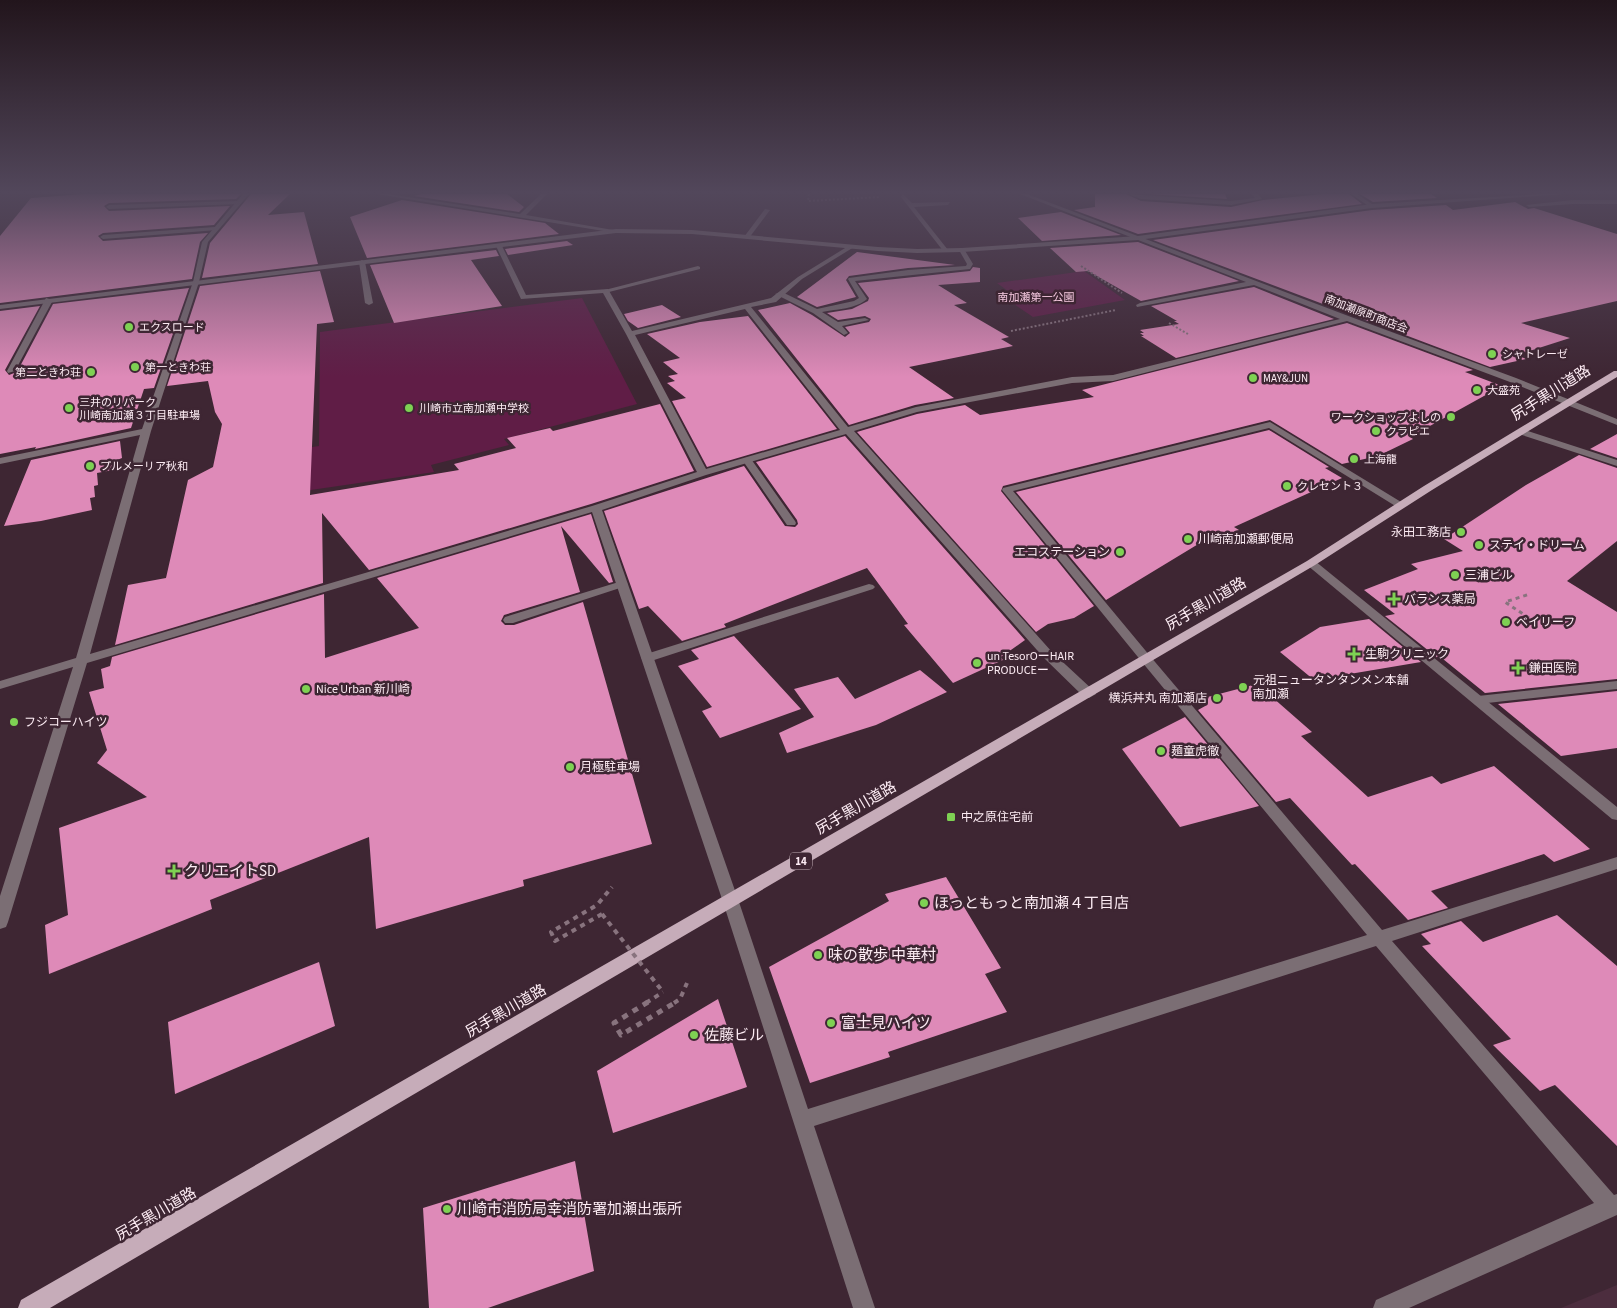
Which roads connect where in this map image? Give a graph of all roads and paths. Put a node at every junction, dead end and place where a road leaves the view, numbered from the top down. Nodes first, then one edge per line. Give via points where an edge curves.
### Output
1 (202, 255) edge
2 (422, 255) edge
3 (504, 255) edge
4 (837, 255) edge
5 (965, 255) edge
6 (1182, 255) edge
7 (362, 262) junction
8 (698, 268) dead end
9 (196, 282) junction
10 (1254, 283) junction
11 (605, 291) junction
12 (780, 294) junction
13 (49, 300) junction
14 (369, 303) dead end
15 (1140, 305) joint
16 (0, 306) edge
17 (747, 307) junction
18 (816, 311) junction
19 (1348, 319) junction
20 (865, 320) dead end
21 (837, 325) junction
22 (1011, 331) dead end
23 (844, 333) dead end
24 (630, 334) junction
25 (11, 370) dead end
26 (1617, 373) edge
27 (1567, 402) junction
28 (1617, 422) edge
29 (146, 431) junction
30 (847, 431) junction
31 (1522, 432) junction
32 (0, 461) edge
33 (748, 461) junction
34 (1617, 463) edge
35 (703, 473) junction
36 (1401, 504) junction
37 (596, 508) junction
38 (791, 523) dead end
39 (1311, 563) junction
40 (622, 584) junction
41 (869, 587) dead end
42 (1530, 594) dead end
43 (1529, 618) dead end
44 (509, 620) dead end
45 (647, 658) junction
46 (1146, 659) junction
47 (82, 660) junction
48 (0, 685) edge
49 (1617, 685) edge
50 (1089, 694) junction
51 (1478, 700) junction
52 (1617, 815) edge
53 (1617, 863) edge
54 (612, 887) dead end
55 (731, 902) junction
56 (0, 922) edge
57 (1379, 938) junction
58 (687, 983) dead end
59 (802, 1120) junction
60 (1614, 1205) edge
61 (29, 1308) edge
62 (864, 1308) edge
63 (1384, 1308) edge

1 - 9 street
2 - 7 street
3 - 11 street via 524,296
4 - 12 street
5 - 18 street via 970,264 968,268 851,280 863,299
6 - 10 street, 南加瀬原町商店会
7 - 9 street
7 - 14 street
8 - 11 street
9 - 13 street
9 - 29 street
10 - 15 street
10 - 19 street, 南加瀬原町商店会
11 - 24 street
12 - 17 street via 773,300
12 - 18 street
13 - 16 street
13 - 25 street
15 - 22 path
17 - 24 street
17 - 30 street
18 - 21 street
19 - 27 street, 南加瀬原町商店会
19 - 30 street via 1113,378 1072,380 945,403
20 - 21 street
21 - 23 street
24 - 35 street
26 - 27 main road, 尻手黒川道路 / 14
27 - 28 street, 南加瀬原町商店会
27 - 31 main road, 尻手黒川道路 / 14
29 - 32 street
29 - 47 street
30 - 33 street
30 - 50 street via 1048,655
31 - 34 street
31 - 36 main road, 尻手黒川道路 / 14
33 - 35 street
33 - 38 street
35 - 37 street
36 - 39 main road, 尻手黒川道路 / 14
36 - 46 street via 1270,425 1007,490
37 - 40 street
37 - 47 street
39 - 46 main road, 尻手黒川道路 / 14
39 - 51 street
40 - 44 street
40 - 45 street
41 - 45 street
42 - 43 path via 1504,602
45 - 55 street
46 - 50 main road, 尻手黒川道路 / 14
46 - 57 street
47 - 48 street
47 - 56 street
49 - 51 street
50 - 55 main road, 尻手黒川道路 / 14
51 - 52 street
53 - 57 street
54 - 58 path, bridge via 597,905 551,932 554,941 602,914 663,992 614,1022 621,1036 680,999
55 - 59 street
55 - 61 main road, 尻手黒川道路 / 14
57 - 59 street
57 - 60 street
59 - 62 street
60 - 63 street

